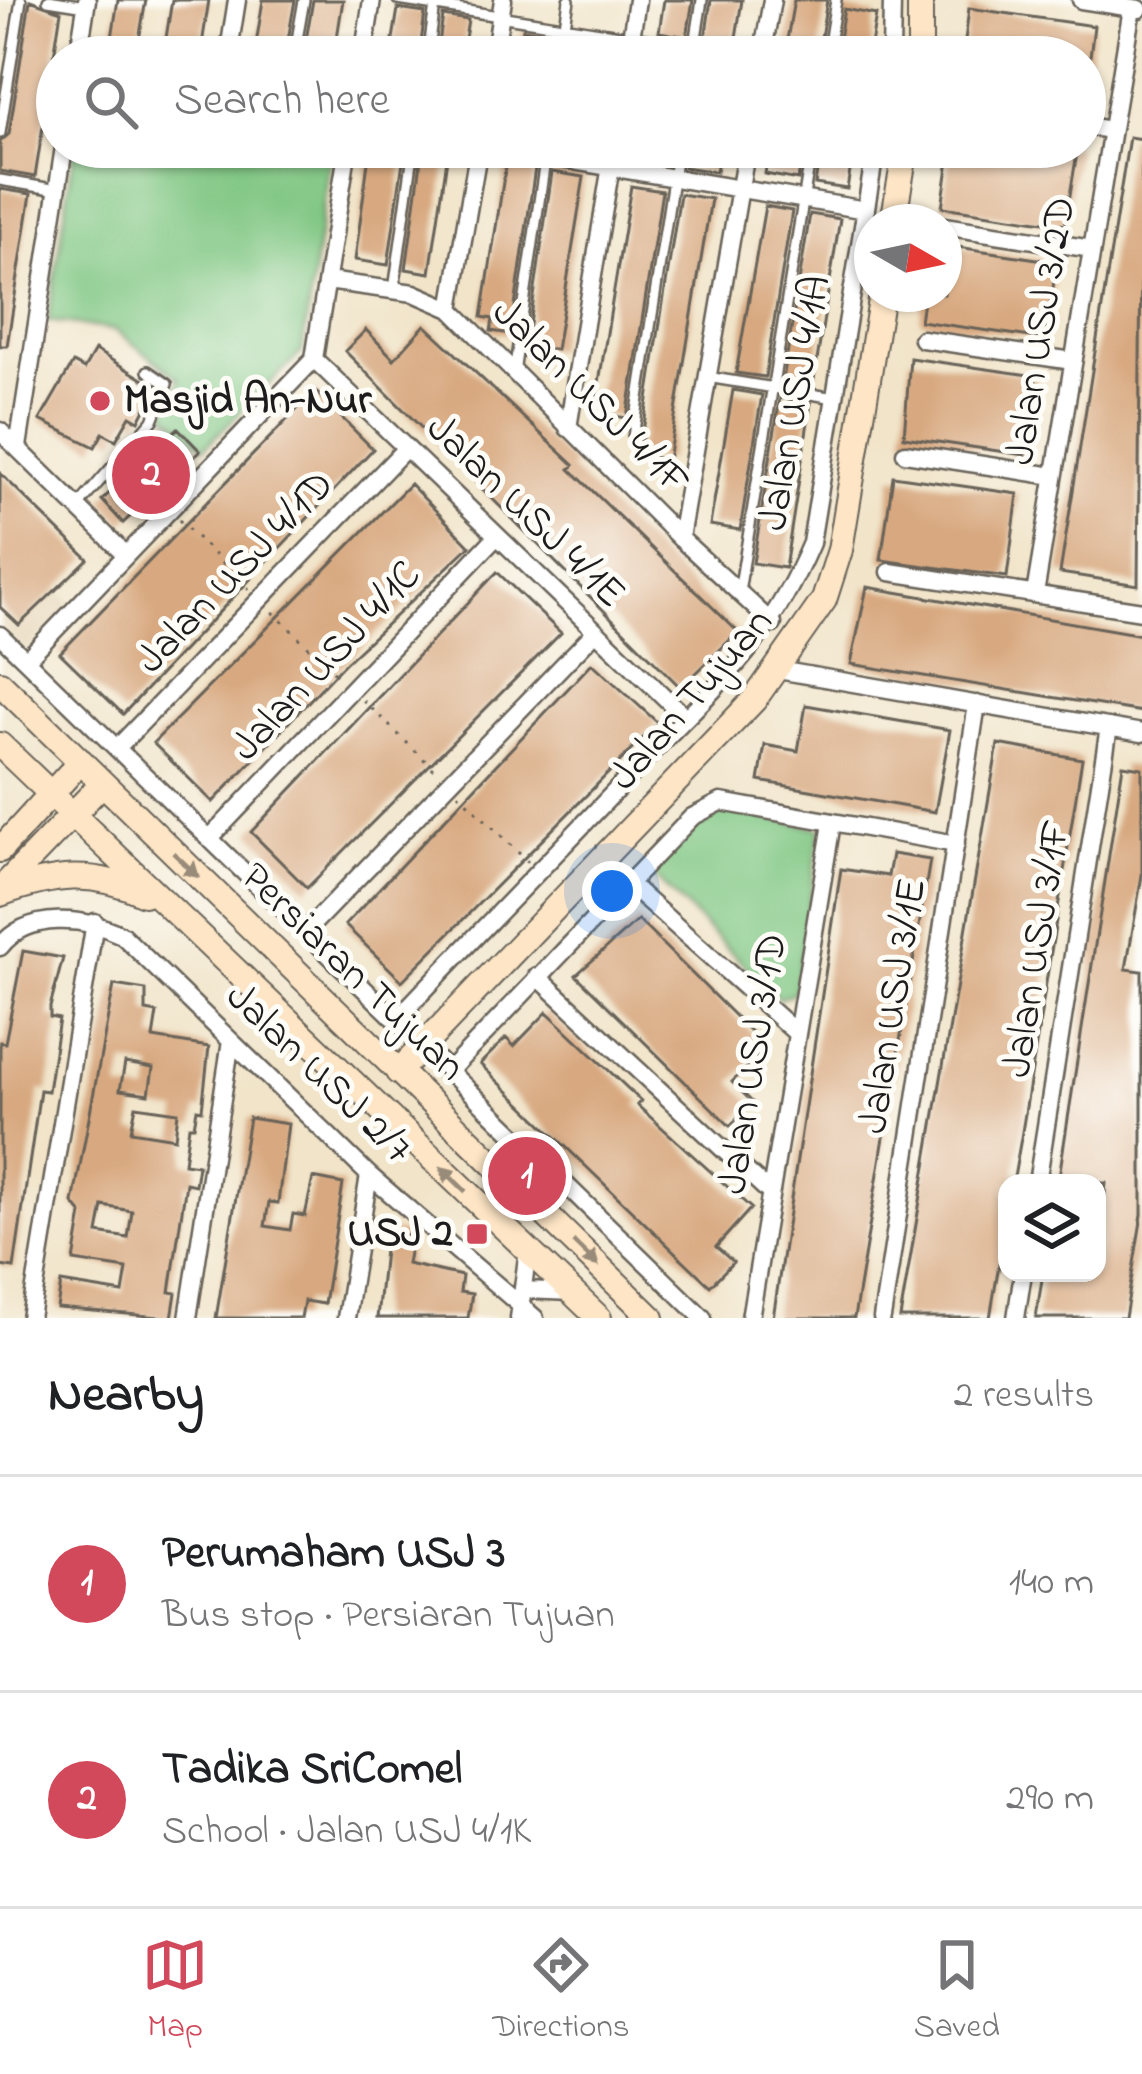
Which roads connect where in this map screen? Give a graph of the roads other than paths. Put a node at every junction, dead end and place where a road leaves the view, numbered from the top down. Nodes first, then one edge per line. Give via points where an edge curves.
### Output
1 (21, 0) edge
2 (48, 0) edge
3 (237, 0) edge
4 (304, 0) edge
5 (372, 0) edge
6 (398, 0) edge
7 (569, 0) edge
8 (637, 0) edge
9 (702, 0) edge
10 (772, 0) edge
11 (836, 0) edge
12 (892, 0) edge
13 (920, 0) edge
14 (1081, 0) edge
15 (86, 3) edge
16 (435, 3) edge
17 (502, 8) edge
18 (1137, 9) edge
19 (565, 26) junction
20 (81, 36) edge
21 (231, 36) edge
22 (298, 36) edge
23 (366, 36) edge
24 (431, 36) edge
25 (563, 36) edge
26 (626, 36) edge
27 (632, 36) edge
28 (696, 36) edge
29 (764, 36) edge
30 (830, 36) edge
31 (891, 36) edge
32 (920, 36) edge
33 (1106, 129) edge
34 (1111, 130) junction
35 (0, 133) edge
36 (1106, 161) edge
37 (61, 168) edge
38 (345, 168) edge
39 (412, 168) edge
40 (474, 168) edge
41 (544, 168) edge
42 (610, 168) edge
43 (616, 168) edge
44 (675, 168) edge
45 (744, 168) edge
46 (808, 168) edge
47 (873, 168) edge
48 (902, 168) edge
49 (1105, 168) edge
50 (674, 178) junction
51 (0, 180) edge
52 (740, 189) junction
53 (58, 190) junction
54 (803, 199) junction
55 (867, 204) edge
56 (896, 204) edge
57 (854, 207) edge
58 (962, 229) edge
59 (1092, 249) junction
60 (327, 281) junction
61 (854, 282) edge
62 (394, 290) junction
63 (451, 309) junction
64 (879, 312) edge
65 (922, 339) dead end
66 (314, 359) junction
67 (1073, 361) junction
68 (148, 370) dead end
69 (514, 373) junction
70 (707, 377) junction
71 (772, 388) junction
72 (835, 398) junction
73 (568, 428) junction
74 (633, 437) dead end
75 (7, 441) edge
76 (406, 448) junction
77 (905, 453) dead end
78 (1054, 476) junction
79 (78, 506) junction
80 (497, 536) junction
81 (680, 538) junction
82 (126, 555) junction
83 (890, 572) dead end
84 (739, 592) junction
85 (1035, 595) junction
86 (1142, 611) edge
87 (773, 624) junction
88 (596, 631) junction
89 (0, 635) edge
90 (26, 660) junction
91 (778, 670) junction
92 (0, 683) edge
93 (977, 704) junction
94 (685, 717) junction
95 (1109, 727) junction
96 (1142, 733) edge
97 (0, 745) edge
98 (117, 748) junction
99 (81, 761) junction
100 (102, 784) junction
101 (52, 794) junction
102 (73, 813) junction
103 (832, 823) junction
104 (210, 838) junction
105 (956, 844) junction
106 (0, 850) edge
107 (629, 884) junction
108 (0, 892) edge
109 (162, 902) junction
110 (95, 922) junction
111 (307, 931) junction
112 (0, 947) edge
113 (537, 976) junction
114 (397, 1019) junction
115 (794, 1031) junction
116 (231, 1041) junction
117 (425, 1046) junction
118 (450, 1070) junction
119 (398, 1072) junction
120 (369, 1174) junction
121 (1038, 1174) edge
122 (769, 1192) junction
123 (528, 1250) junction
124 (1022, 1282) edge
125 (572, 1292) junction
126 (525, 1307) edge
127 (30, 1318) edge
128 (188, 1318) edge
129 (346, 1318) edge
130 (598, 1318) edge
131 (652, 1318) edge
132 (703, 1318) edge
133 (750, 1318) edge
134 (882, 1318) edge
135 (1016, 1318) edge

1 - 35 lane
2 - 15 lane
3 - 21 street
4 - 22 lane
5 - 23 street
6 - 16 lane
7 - 19 lane
8 - 27 street
9 - 28 lane
10 - 29 street
11 - 30 lane
12 - 31 street
13 - 32 main road
14 - 18 street
15 - 20 street
16 - 17 lane
16 - 24 lane
17 - 19 lane
18 - 34 street, Jalan USJ 3/2D
19 - 25 lane
19 - 26 lane
33 - 34 street
34 - 36 street, Jalan USJ 3/2D
37 - 53 street
38 - 60 street
39 - 62 lane
40 - 63 street
41 - 69 lane
42 - 73 street
43 - 50 street
44 - 50 lane
45 - 52 street
46 - 54 lane
47 - 55 street, Jalan USJ 4/1A
48 - 56 main road
49 - 59 street, Jalan USJ 3/2D
50 - 52 street
50 - 74 lane
51 - 53 lane
52 - 54 street
52 - 70 street
53 - 75 street
54 - 57 street
54 - 71 lane
58 - 59 street
59 - 67 street, Jalan USJ 3/2D
60 - 62 street, Jalan USJ 4/1F
60 - 66 street
61 - 72 street, Jalan USJ 4/1A
62 - 63 street, Jalan USJ 4/1F
63 - 69 street, Jalan USJ 4/1F
64 - 91 main road, Jalan Tujuan via 840,550 824,600
65 - 67 street
66 - 76 street, Jalan USJ 4/1E
66 - 82 street
67 - 78 street, Jalan USJ 3/2D
68 - 79 lane via 167,384 153,420
69 - 73 street, Jalan USJ 4/1F
70 - 71 lane
70 - 81 street
71 - 72 lane
71 - 84 lane
72 - 87 street, Jalan USJ 4/1A via 811,543
73 - 81 street, Jalan USJ 4/1F
75 - 79 street
76 - 80 street, Jalan USJ 4/1E
76 - 98 street, Jalan USJ 4/1D
77 - 78 street
78 - 85 street, Jalan USJ 3/2D
79 - 82 street
80 - 88 street, Jalan USJ 4/1E
80 - 104 street, Jalan USJ 4/1C
81 - 84 street, Jalan USJ 4/1F
82 - 90 street
83 - 85 street
84 - 87 street, Jalan USJ 4/1F
85 - 86 street
87 - 94 street, Jalan USJ 4/1A
88 - 94 street, Jalan USJ 4/1E
88 - 111 street
89 - 90 street
90 - 98 street
91 - 93 street
91 - 117 main road, Jalan Tujuan
92 - 99 main road, Persiaran Tujuan
93 - 95 street
93 - 105 street, Jalan USJ 3/1E
94 - 114 street, Jalan USJ 4/1A
95 - 96 street
95 - 121 street, Jalan USJ 3/1F
97 - 101 main road, Persiaran Tujuan
98 - 104 street
99 - 100 main road, Persiaran Tujuan
99 - 101 main road
100 - 102 main road
100 -> 119 main road, Persiaran Tujuan
101 - 102 main road, Persiaran Tujuan
101 - 106 main road
102 - 108 main road
102 - 109 main road, Persiaran Tujuan
103 - 105 street
103 - 107 street via 721,802 692,818
103 - 115 street, Jalan USJ 3/1D
104 - 111 street
105 - 134 street, Jalan USJ 3/1E
107 - 113 street
107 - 115 street
108 - 109 main road via 76,874 112,878
123 -> 109 main road, Persiaran Tujuan
110 - 112 street via 37,922
110 - 116 street, Jalan USJ 2/7 via 122,935
110 - 127 street
111 - 114 street
113 - 118 street
113 - 122 street
114 - 117 street
115 - 122 street, Jalan USJ 3/1D
116 - 120 street, Jalan USJ 2/7
116 - 128 street
117 - 118 street
117 - 119 main road, Jalan Tujuan
118 - 132 street
119 -> 131 main road, Persiaran Tujuan
120 - 126 street, Jalan USJ 2/7
120 - 129 street
122 - 133 street, Jalan USJ 3/1D
123 - 125 main road, Persiaran Tujuan
123 - 126 street
124 - 135 street
125 - 126 street
125 - 130 main road, Persiaran Tujuan

